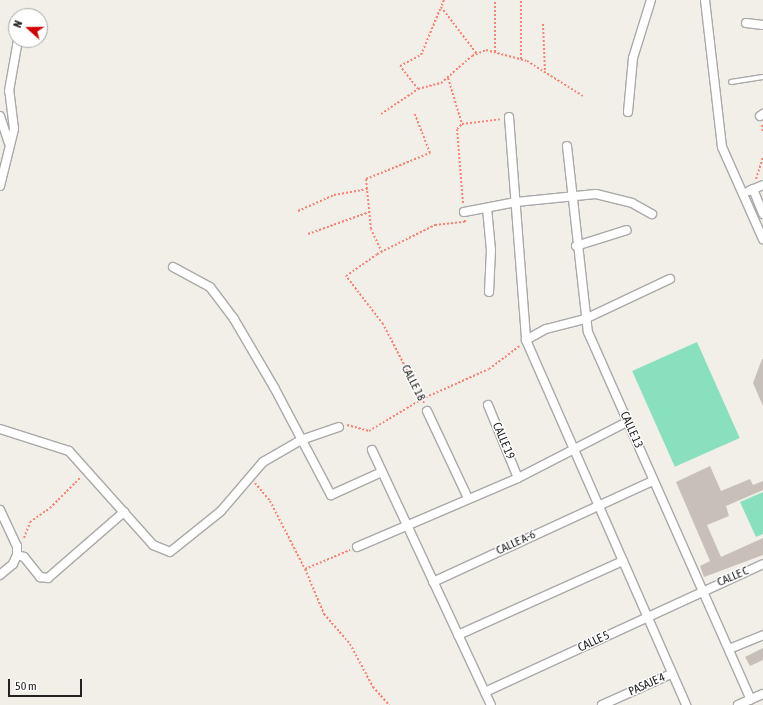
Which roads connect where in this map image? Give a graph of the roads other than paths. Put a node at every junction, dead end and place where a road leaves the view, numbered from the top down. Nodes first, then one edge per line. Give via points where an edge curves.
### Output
1 (651, 0) edge
2 (705, 0) edge
3 (746, 23) dead end
4 (763, 25) edge
5 (17, 48) edge
6 (763, 77) edge
7 (731, 82) dead end
8 (628, 112) dead end
9 (0, 116) edge
10 (509, 117) road end
11 (9, 143) junction
12 (567, 146) dead end
13 (763, 185) edge
14 (0, 186) edge
15 (753, 189) junction
16 (743, 194) junction
17 (573, 195) junction
18 (516, 202) junction
19 (487, 208) junction
20 (464, 212) road end
21 (652, 214) dead end
22 (763, 214) edge
23 (628, 230) dead end
24 (763, 240) edge
25 (576, 246) junction
26 (173, 267) dead end
27 (670, 279) dead end
28 (489, 292) dead end
29 (585, 319) junction
30 (526, 340) junction
31 (488, 405) dead end
32 (427, 412) road end
33 (627, 422) junction
34 (339, 427) road end
35 (0, 429) edge
36 (301, 440) junction
37 (372, 450) dead end
38 (574, 450) junction
39 (382, 472) junction
40 (518, 478) junction
41 (653, 481) junction
42 (468, 498) junction
43 (598, 505) junction
44 (0, 510) edge
45 (124, 512) junction
46 (406, 525) junction
47 (357, 547) road end
48 (17, 555) junction
49 (623, 561) junction
50 (763, 564) edge
51 (0, 575) edge
52 (433, 582) junction
53 (703, 590) junction
54 (647, 617) junction
55 (458, 635) junction
56 (763, 635) edge
57 (729, 649) junction
58 (671, 674) junction
59 (485, 692) junction
60 (763, 694) edge
61 (751, 699) junction
62 (492, 705) edge
63 (602, 705) edge
64 (686, 705) edge
65 (738, 705) edge

1 - 8 street via 633,58
2 - 16 street via 722,147
3 - 4 street
5 - 11 street via 9,90 14,129
6 - 7 lane
9 - 11 street
10 - 18 street
11 - 14 street
12 - 17 street, CALLE 13
13 - 15 street
15 - 16 street
15 - 22 street
16 - 24 street
17 - 18 street
17 - 21 street via 611,196 632,203
17 - 25 street, CALLE 13
18 - 19 street
18 - 30 street
19 - 20 street
19 - 28 street via 491,250
23 - 25 street
25 - 29 street, CALLE 13
26 - 36 street via 210,287 234,319 272,382
27 - 29 street
29 - 30 street via 546,329
29 - 33 street, CALLE 13 via 588,332
30 - 38 street
31 - 40 street, CALLE 19
32 - 42 street, CALLE 18
33 - 38 street
33 - 41 street, CALLE 13
34 - 36 street
35 - 45 street via 70,451
36 - 39 street via 331,495
36 - 45 street via 263,462 221,511 170,552 153,544
37 - 39 street
38 - 40 street
38 - 43 street
39 - 46 street
40 - 42 street
41 - 43 street, CALLE A-6
41 - 53 street, CALLE 13
42 - 46 street
43 - 49 street
43 - 52 street, CALLE A-6
44 - 48 street via 17,546
45 - 48 street via 48,578 40,577 24,557
46 - 47 street
46 - 52 street
48 - 51 street via 13,564
49 - 54 street
49 - 55 street
50 - 53 street, CALLE C
52 - 55 street
53 - 54 street, CALLE 5
53 - 57 street, CALLE 13
54 - 58 street
54 - 59 street, CALLE 5
55 - 59 street
56 - 57 street
57 - 61 street, CALLE 13
58 - 63 street, PASAJE 4
58 - 64 street
59 - 62 street
60 - 61 street
61 - 65 street

